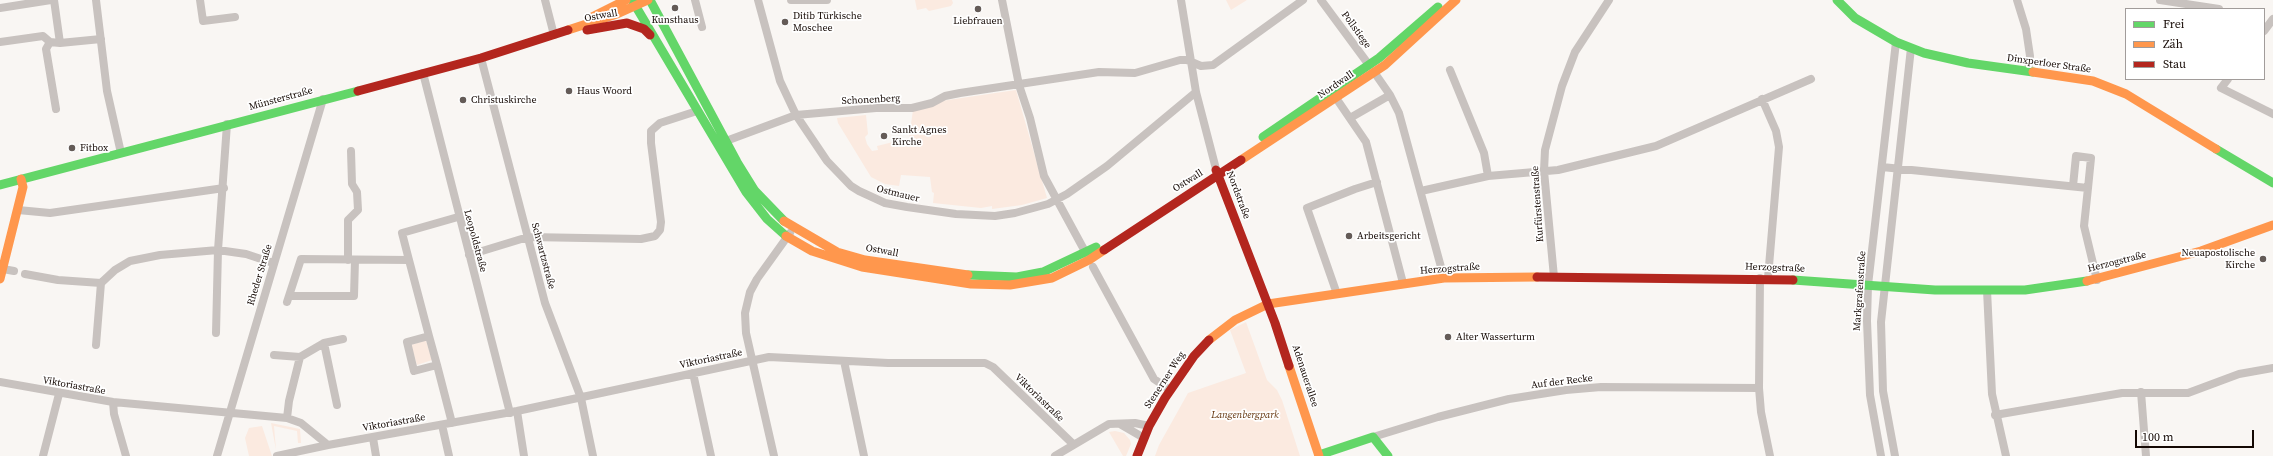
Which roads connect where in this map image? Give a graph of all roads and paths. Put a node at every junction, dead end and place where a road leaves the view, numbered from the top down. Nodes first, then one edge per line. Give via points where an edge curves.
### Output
1 (51, 0) edge
2 (54, 0) edge
3 (96, 0) edge
4 (200, 0) edge
5 (545, 0) edge
6 (607, 0) edge
7 (626, 0) edge
8 (695, 0) edge
9 (758, 0) edge
10 (791, 0) edge
11 (827, 0) edge
12 (1002, 0) edge
13 (1180, 0) edge
14 (1303, 0) edge
15 (1321, 0) edge
16 (1446, 0) edge
17 (1456, 0) edge
18 (1608, 0) edge
19 (1837, 0) edge
20 (2017, 0) edge
21 (2160, 0) edge
22 (641, 1) edge
23 (0, 8) edge
24 (2212, 8) edge
25 (600, 12) junction
26 (235, 17) dead end
27 (2273, 19) edge
28 (702, 27) dead end
29 (2265, 30) edge
30 (567, 31) junction
31 (554, 35) junction
32 (101, 39) junction
33 (0, 42) edge
34 (50, 42) junction
35 (656, 42) junction
36 (1896, 42) junction
37 (60, 43) junction
38 (1910, 48) junction
39 (481, 58) junction
40 (1192, 62) junction
41 (1372, 69) junction
42 (1450, 70) dead end
43 (2028, 71) junction
44 (423, 73) junction
45 (1811, 79) dead end
46 (2227, 80) edge
47 (1019, 85) junction
48 (1196, 92) junction
49 (1390, 95) junction
50 (1336, 98) junction
51 (1762, 99) junction
52 (324, 100) junction
53 (56, 109) dead end
54 (697, 111) junction
55 (2273, 114) edge
56 (796, 115) junction
57 (1350, 118) junction
58 (227, 124) junction
59 (1886, 128) junction
60 (1901, 129) junction
61 (726, 141) junction
62 (352, 151) dead end
63 (121, 153) junction
64 (1882, 167) junction
65 (1898, 169) junction
66 (1544, 171) junction
67 (1217, 172) junction
68 (1488, 176) junction
69 (21, 179) junction
70 (1377, 182) junction
71 (2273, 183) edge
72 (0, 185) edge
73 (2073, 186) junction
74 (224, 188) junction
75 (2088, 188) junction
76 (1421, 191) junction
77 (1057, 200) junction
78 (18, 210) junction
79 (458, 217) junction
80 (2273, 225) edge
81 (793, 228) junction
82 (788, 236) junction
83 (528, 237) junction
84 (218, 250) junction
85 (469, 255) junction
86 (352, 260) junction
87 (409, 260) junction
88 (1089, 260) junction
89 (274, 263) junction
90 (3, 269) junction
91 (14, 271) dead end
92 (25, 274) dead end
93 (1554, 277) junction
94 (1444, 278) junction
95 (1764, 278) junction
96 (0, 279) edge
97 (2097, 280) junction
98 (101, 283) junction
99 (1403, 284) junction
100 (1868, 285) junction
101 (1884, 286) junction
102 (1988, 290) junction
103 (1337, 294) junction
104 (1268, 304) junction
105 (216, 333) dead end
106 (430, 336) junction
107 (343, 339) dead end
108 (324, 343) junction
109 (96, 344) dead end
110 (274, 354) dead end
111 (300, 357) junction
112 (753, 360) junction
113 (844, 361) junction
114 (437, 365) junction
115 (2273, 368) edge
116 (693, 373) junction
117 (0, 382) edge
118 (1759, 388) junction
119 (1170, 390) junction
120 (2141, 392) junction
121 (59, 394) junction
122 (581, 398) junction
123 (113, 402) junction
124 (337, 406) dead end
125 (513, 412) junction
126 (229, 413) junction
127 (1995, 414) junction
128 (287, 418) junction
129 (452, 423) junction
130 (1118, 423) junction
131 (442, 425) junction
132 (1149, 426) junction
133 (1374, 437) junction
134 (372, 438) junction
135 (1144, 438) junction
136 (1073, 444) junction
137 (328, 445) junction
138 (1319, 455) edge
139 (43, 456) edge
140 (126, 456) edge
141 (217, 456) edge
142 (277, 456) edge
143 (376, 456) edge
144 (448, 456) edge
145 (524, 456) edge
146 (593, 456) edge
147 (711, 456) edge
148 (774, 456) edge
149 (864, 456) edge
150 (1055, 456) edge
151 (1137, 456) edge
152 (1388, 456) edge
153 (1770, 456) edge
154 (1881, 456) edge
155 (1895, 456) edge
156 (2006, 456) edge
157 (2146, 456) edge

1 - 23 street
2 - 37 street
3 - 32 street
4 - 26 street via 203,21
5 - 31 street
6 - 25 main road
7 - 25 main road, Münsterstraße
8 - 28 street
9 - 56 street, Ostmauer via 775,67
10 - 11 street
12 - 47 street
13 - 40 street
14 - 40 street via 1213,65 1200,66
15 - 41 street, Pollstiege
16 - 41 main road, Nordwall
17 - 41 main road, Nordwall via 1402,50
18 - 66 street, Kurfürstenstraße via 1576,52 1562,86 1549,131
19 - 36 main road, Dinxperloer Straße via 1855,18
20 - 43 street via 2026,29 2030,56
21 - 24 street
22 - 30 main road, Münsterstraße
22 - 35 main road, Ostwall
22 - 61 main road, Ostwall via 671,52 692,80
25 - 30 main road, Münsterstraße
27 - 29 street
30 - 31 main road, Münsterstraße
30 - 35 main road, Ostwall via 590,30 627,22 644,29
31 - 39 main road, Münsterstraße
32 - 37 street
32 - 63 street via 107,91
33 - 34 street via 43,36
34 - 37 street
34 - 53 street via 46,49
35 - 54 main road, Ostwall
36 - 38 main road, Dinxperloer Straße
36 - 59 street, Markgrafenstraße
38 - 43 main road, Dinxperloer Straße via 1968,63
38 - 60 street
39 - 44 main road, Münsterstraße
39 - 83 street, Schwartzstraße
40 - 47 street, Schonenberg via 1180,60 1135,74 1099,72
40 - 48 street, Nordstraße
41 - 49 street, Pollstiege
41 - 50 main road, Nordwall
41 - 67 main road, Nordwall
42 - 68 street via 1484,153
43 - 71 main road, Dinxperloer Straße via 2093,81 2126,94
44 - 52 main road, Münsterstraße
44 - 79 street, Leopoldstraße
45 - 51 street
46 - 55 street via 2220,88
47 - 56 street, Schonenberg via 944,96 912,108 876,108
47 - 77 street via 1044,176
48 - 67 street, Nordstraße
48 - 77 street, Ostmauer via 1107,166
49 - 57 street
49 - 76 street, Pollstiege via 1405,130
50 - 57 street
50 - 67 main road, Nordwall
51 - 66 street via 1656,146 1586,164
51 - 95 street via 1776,131 1779,148
52 - 58 main road, Münsterstraße
52 - 89 street, Rheder Straße
54 - 82 main road, Ostwall via 752,201 767,219
54 - 83 street via 660,124 652,131 651,143 661,222 660,230 655,236 641,239
56 - 61 street, Schonenberg
56 - 77 street, Ostmauer via 827,161 841,175 859,191 885,203 948,213 995,216 1032,210
57 - 70 street via 1366,142
58 - 63 main road, Münsterstraße
58 - 74 street
59 - 60 street
59 - 64 street, Markgrafenstraße
60 - 65 street
61 - 81 main road, Ostwall via 755,191 773,212
62 - 86 street via 352,184 357,192 358,210 348,220
63 - 69 main road, Münsterstraße
64 - 65 street
64 - 100 street, Markgrafenstraße
65 - 73 street
65 - 101 street
66 - 68 street
66 - 93 street, Kurfürstenstraße
67 - 88 main road, Ostwall
67 - 104 main road, Nordstraße
68 - 76 street
69 - 72 main road, Münsterstraße
69 - 78 main road via 23,187
70 - 99 street
70 - 103 street via 1355,188 1307,208
73 - 75 street
73 - 75 street via 2076,156 2091,158
74 - 78 street via 50,213
74 - 84 street
75 - 97 street via 2084,226
76 - 94 street, Pollstiege
77 - 88 street
78 - 90 main road
79 - 85 street, Leopoldstraße
79 - 87 street via 402,233
80 - 97 main road, Herzogstraße via 2201,251
81 - 82 street
81 - 88 main road, Ostwall via 825,247 852,256 975,276 1032,275
82 - 88 main road, Ostwall via 812,251 862,267 971,284 1010,285 1040,281 1067,272
82 - 112 street via 750,292 744,314
83 - 85 street
83 - 122 street, Schwartzstraße via 545,303
84 - 89 street via 246,254
84 - 98 street via 160,255 130,261
84 - 105 street
85 - 125 street, Leopoldstraße
86 - 86 street via 354,296 288,299 301,259
86 - 87 street
87 - 106 street
88 - 119 street via 1154,379
89 - 126 street, Rheder Straße
90 - 91 street
90 - 96 main road
92 - 98 street via 58,280
93 - 94 main road, Herzogstraße
93 - 95 main road, Herzogstraße
94 - 99 main road, Herzogstraße
95 - 100 main road, Herzogstraße
95 - 118 street
97 - 102 main road, Herzogstraße via 2025,290
98 - 109 street
99 - 103 main road, Herzogstraße
100 - 101 main road, Herzogstraße
100 - 154 street, Markgrafenstraße via 1868,370 1874,425
101 - 102 main road, Herzogstraße via 1935,290
101 - 155 street via 1880,349 1882,384
102 - 127 street via 1990,373
103 - 104 main road, Herzogstraße
104 - 119 main road, Stenerner Weg via 1235,320 1210,338
104 - 138 main road, Adenauerallee
106 - 114 street
106 - 114 street via 407,342 414,370
107 - 108 street
108 - 111 street
108 - 124 street
110 - 111 street
111 - 128 street
112 - 113 street, Viktoriastraße via 782,356
112 - 116 street, Viktoriastraße
112 - 148 street
113 - 136 street, Viktoriastraße via 985,363 993,367
113 - 149 street
114 - 129 street
115 - 120 street via 2239,374 2188,393
116 - 122 street, Viktoriastraße
116 - 147 street
117 - 121 street, Viktoriastraße
118 - 133 street, Auf der Recke via 1600,387 1559,391 1509,399
118 - 153 street
119 - 132 main road, Stenerner Weg
120 - 127 street
120 - 157 street
121 - 123 street, Viktoriastraße
121 - 139 street
122 - 125 street, Viktoriastraße
122 - 146 street, Schwartzstraße
123 - 126 street, Viktoriastraße
123 - 140 street
125 - 129 street, Viktoriastraße
125 - 145 street, Leopoldstraße
126 - 128 street, Viktoriastraße
126 - 141 street, Rheder Straße
127 - 156 street
128 - 137 street, Viktoriastraße via 301,423
129 - 131 street, Viktoriastraße
130 - 132 street via 1135,422
130 - 135 street
130 - 136 street via 1102,427
131 - 134 street, Viktoriastraße
131 - 144 street
132 - 135 main road, Stenerner Weg
133 - 138 main road
133 - 152 main road
134 - 137 street, Viktoriastraße
134 - 143 street
135 - 151 main road, Stenerner Weg
136 - 150 street
137 - 142 street, Viktoriastraße

